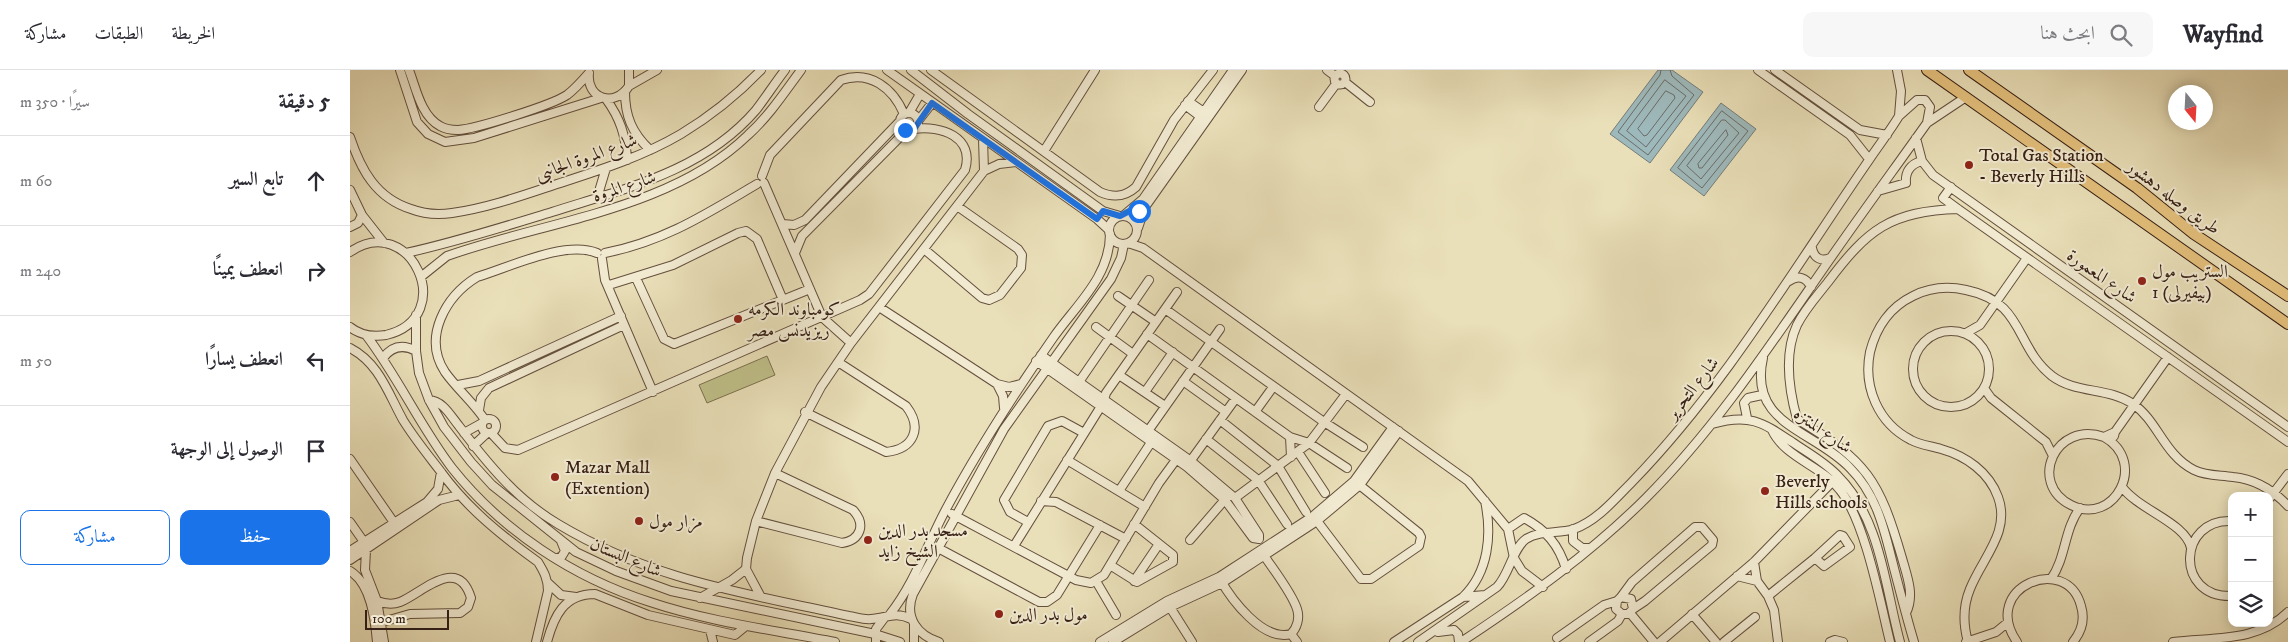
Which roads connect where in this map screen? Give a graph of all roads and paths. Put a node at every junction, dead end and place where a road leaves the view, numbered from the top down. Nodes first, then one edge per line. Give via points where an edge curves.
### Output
1 (400, 70) edge
2 (409, 70) edge
3 (628, 70) edge
4 (657, 70) edge
5 (761, 70) edge
6 (784, 70) edge
7 (801, 70) edge
8 (887, 70) edge
9 (911, 70) edge
10 (931, 70) edge
11 (1095, 70) edge
12 (1213, 70) edge
13 (1233, 70) edge
14 (1242, 70) edge
15 (1327, 70) edge
16 (1758, 70) edge
17 (1775, 70) edge
18 (1897, 70) edge
19 (1927, 70) edge
20 (1969, 70) edge
21 (589, 72) edge
22 (648, 72) edge
23 (940, 73) edge
24 (1341, 77) edge
25 (627, 89) junction
26 (568, 94) junction
27 (920, 94) junction
28 (1966, 97) junction
29 (604, 99) junction
30 (1370, 102) dead end
31 (932, 103) junction
32 (1186, 103) junction
33 (580, 105) junction
34 (1319, 107) dead end
35 (755, 111) junction
36 (968, 114) junction
37 (1202, 114) junction
38 (904, 116) junction
39 (1900, 116) junction
40 (764, 119) junction
41 (918, 121) junction
42 (961, 123) junction
43 (1927, 123) junction
44 (911, 130) junction
45 (1860, 130) junction
46 (1887, 136) junction
47 (350, 137) edge
48 (1916, 138) junction
49 (983, 139) junction
50 (1855, 139) junction
51 (650, 150) junction
52 (1044, 151) junction
53 (1869, 159) junction
54 (627, 160) junction
55 (1922, 161) junction
56 (1016, 162) junction
57 (606, 168) junction
58 (984, 171) junction
59 (846, 178) junction
60 (761, 181) junction
61 (853, 185) junction
62 (1951, 187) junction
63 (350, 190) edge
64 (1878, 191) junction
65 (597, 198) junction
66 (957, 206) junction
67 (1958, 209) junction
68 (1139, 210) junction
69 (1103, 211) junction
70 (362, 215) junction
71 (1122, 215) junction
72 (1097, 219) junction
73 (782, 224) junction
74 (350, 227) edge
75 (1138, 228) junction
76 (1109, 232) junction
77 (384, 243) junction
78 (1126, 243) junction
79 (1812, 248) junction
80 (924, 250) junction
81 (350, 252) edge
82 (406, 253) junction
83 (795, 253) junction
84 (601, 255) junction
85 (1830, 258) junction
86 (2027, 258) junction
87 (422, 276) junction
88 (636, 278) junction
89 (1149, 280) dead end
90 (1789, 281) junction
91 (608, 285) junction
92 (1811, 287) junction
93 (810, 288) junction
94 (2094, 289) junction
95 (1177, 292) dead end
96 (1118, 296) dead end
97 (2288, 296) edge
98 (2087, 299) junction
99 (783, 300) junction
100 (1080, 301) junction
101 (1996, 301) junction
102 (1132, 305) junction
103 (879, 307) junction
104 (1089, 308) junction
105 (1165, 309) junction
106 (416, 315) junction
107 (621, 316) junction
108 (822, 317) junction
109 (2286, 320) edge
110 (1156, 322) junction
111 (1980, 325) junction
112 (624, 326) junction
113 (1096, 327) dead end
114 (351, 329) edge
115 (1220, 329) dead end
116 (1966, 333) junction
117 (1147, 334) junction
118 (366, 335) junction
119 (1110, 337) junction
120 (1977, 340) junction
121 (1211, 342) junction
122 (851, 343) junction
123 (350, 348) edge
124 (416, 350) junction
125 (543, 352) junction
126 (1173, 352) junction
127 (1133, 354) junction
128 (1763, 355) junction
129 (2168, 357) junction
130 (383, 358) junction
131 (1039, 358) junction
132 (547, 361) junction
133 (1051, 361) junction
134 (838, 362) junction
135 (1193, 367) junction
136 (1046, 368) junction
137 (1119, 375) junction
138 (1183, 381) junction
139 (1079, 382) junction
140 (997, 384) junction
141 (1021, 384) junction
142 (458, 385) junction
143 (399, 386) junction
144 (1274, 387) junction
145 (1984, 388) junction
146 (2236, 390) junction
147 (388, 391) junction
148 (653, 392) junction
149 (1144, 392) junction
150 (1346, 394) junction
151 (1762, 395) junction
152 (1978, 396) junction
153 (1236, 398) junction
154 (1991, 398) junction
155 (428, 400) junction
156 (2229, 400) junction
157 (1103, 403) junction
158 (2134, 405) junction
159 (1165, 406) junction
160 (479, 410) junction
161 (1004, 410) junction
162 (805, 412) junction
163 (1226, 412) junction
164 (1255, 412) junction
165 (1747, 418) junction
166 (1797, 419) junction
167 (1220, 420) junction
168 (484, 421) junction
169 (1324, 422) junction
170 (1712, 424) junction
171 (1792, 426) junction
172 (2288, 427) edge
173 (1396, 429) junction
174 (1772, 430) junction
175 (1148, 431) junction
176 (2115, 432) junction
177 (464, 433) junction
178 (489, 433) junction
179 (1084, 433) junction
180 (1784, 436) junction
181 (1290, 437) junction
182 (2104, 437) junction
183 (1206, 439) junction
184 (1152, 441) junction
185 (2046, 442) junction
186 (2288, 442) edge
187 (2062, 443) junction
188 (2113, 443) junction
189 (1309, 444) junction
190 (473, 446) junction
191 (1363, 447) dead end
192 (1298, 452) junction
193 (443, 455) junction
194 (2053, 456) junction
195 (482, 457) junction
196 (1179, 457) junction
197 (1291, 457) junction
198 (350, 459) edge
199 (1067, 460) junction
200 (1189, 464) junction
201 (1278, 466) junction
202 (1347, 468) dead end
203 (480, 472) junction
204 (441, 473) junction
205 (775, 474) junction
206 (2288, 474) edge
207 (1835, 478) junction
208 (1258, 480) junction
209 (1357, 483) junction
210 (2122, 487) junction
211 (1049, 488) junction
212 (1119, 491) junction
213 (2266, 492) edge
214 (1326, 493) dead end
215 (459, 495) junction
216 (2273, 495) edge
217 (2116, 496) junction
218 (2273, 497) edge
219 (2130, 498) junction
220 (1232, 500) junction
221 (1484, 500) junction
222 (1041, 501) junction
223 (1056, 502) junction
224 (2070, 505) junction
225 (2288, 506) edge
226 (1144, 507) junction
227 (2080, 508) junction
228 (946, 510) junction
229 (956, 516) junction
230 (1312, 516) junction
231 (2072, 519) junction
232 (505, 521) junction
233 (756, 521) junction
234 (350, 522) edge
235 (1028, 522) junction
236 (2228, 522) edge
237 (1134, 524) junction
238 (1287, 524) dead end
239 (1100, 525) junction
240 (396, 526) junction
241 (1508, 529) junction
242 (1573, 529) junction
243 (496, 532) junction
244 (2183, 532) junction
245 (1546, 533) junction
246 (2200, 533) junction
247 (1126, 539) junction
248 (560, 540) junction
249 (1190, 540) dead end
250 (1158, 544) junction
251 (365, 546) junction
252 (1014, 546) junction
253 (938, 548) junction
254 (1588, 548) junction
255 (2191, 548) junction
256 (350, 551) edge
257 (1263, 553) junction
258 (1514, 558) junction
259 (1815, 558) dead end
260 (556, 559) junction
261 (350, 560) edge
262 (591, 560) junction
263 (1754, 562) junction
264 (1110, 565) junction
265 (746, 568) junction
266 (1566, 568) junction
267 (2058, 570) junction
268 (350, 571) edge
269 (585, 575) junction
270 (1068, 576) junction
271 (1737, 576) junction
272 (2051, 579) junction
273 (1220, 580) junction
274 (1096, 581) junction
275 (1134, 581) junction
276 (1757, 581) junction
277 (2062, 582) junction
278 (548, 583) junction
279 (1544, 587) junction
280 (1899, 587) junction
281 (717, 589) junction
282 (618, 590) junction
283 (1886, 590) junction
284 (1487, 595) junction
285 (578, 596) junction
286 (1768, 596) junction
287 (2228, 596) edge
288 (1463, 597) junction
289 (700, 598) junction
290 (765, 598) junction
291 (1619, 599) junction
292 (377, 601) junction
293 (614, 601) junction
294 (899, 603) junction
295 (1168, 604) junction
296 (910, 606) junction
297 (544, 608) junction
298 (1628, 612) junction
299 (2288, 612) edge
300 (557, 613) junction
301 (1906, 613) junction
302 (778, 614) junction
303 (1692, 614) junction
304 (888, 615) junction
305 (1116, 615) dead end
306 (1755, 618) dead end
307 (912, 621) junction
308 (382, 622) junction
309 (2008, 623) junction
310 (746, 626) junction
311 (710, 630) junction
312 (1897, 631) junction
313 (1996, 632) junction
314 (1432, 633) junction
315 (1291, 634) junction
316 (2011, 634) junction
317 (735, 635) junction
318 (1733, 635) junction
319 (876, 638) edge
320 (1557, 638) dead end
321 (1889, 638) edge
322 (1115, 639) edge
323 (377, 642) edge
324 (384, 642) edge
325 (536, 642) edge
326 (547, 642) edge
327 (714, 642) edge
328 (729, 642) edge
329 (835, 642) edge
330 (900, 642) edge
331 (914, 642) edge
332 (936, 642) edge
333 (1100, 642) edge
334 (1192, 642) edge
335 (1297, 642) edge
336 (1394, 642) edge
337 (1418, 642) edge
338 (1460, 642) edge
339 (1589, 642) edge
340 (1654, 642) edge
341 (1660, 642) edge
342 (1716, 642) edge
343 (1724, 642) edge
344 (1739, 642) edge
345 (1778, 642) edge
346 (1830, 642) edge
347 (1843, 642) edge
348 (1900, 642) edge
349 (1914, 642) edge
350 (1967, 642) edge
351 (2016, 642) edge
352 (2073, 642) edge
353 (2173, 642) edge

1 - 33 street via 421,127 445,142 474,138
2 - 26 street via 426,113 447,129 474,127
3 - 25 street
4 - 22 street
5 - 51 street, شارع المروة الجانبى via 709,116
6 - 35 street, شارع المروة
7 - 40 street, شارع المروة
8 - 27 street
9 - 36 street
10 - 23 street
11 - 52 street
12 - 32 street
13 - 37 street
14 - 68 street
15 - 24 street
16 - 50 street
17 - 45 street
18 - 39 street via 1901,91
19 - 28 main road, طريق وصله دهشور
20 - 97 main road, طريق وصله دهشور via 2137,188 2194,234
21 - 26 street
21 - 29 street via 592,91
22 - 25 street
23 - 52 street
24 - 30 street
24 - 34 street
25 - 29 street via 613,99
25 - 51 street via 630,123
26 - 33 street
27 - 31 street
27 - 38 street
28 - 43 street, شارع التحرير
28 - 109 main road, طريق وصله دهشور
29 - 33 street
29 - 54 street via 617,116 624,134
31 - 41 street
31 - 42 street
32 - 37 street
32 - 52 street via 1136,187 1123,196 1100,192
35 - 40 street
35 - 65 street, شارع المروة via 694,160 647,182
36 - 42 street
36 - 69 street
37 - 68 street
38 - 41 street via 915,115
38 - 44 street via 902,126
38 - 59 street
38 - 60 street via 893,94 875,80 863,76 841,80 770,155
39 - 43 street via 1917,100 1925,100 1930,108
39 - 46 street, شارع التحرير
40 - 87 street, شارع المروة via 730,151 668,188 454,253 440,259
41 - 44 street
42 - 49 street
43 - 48 street, شارع التحرير
44 - 61 street
44 - 108 street via 936,128 956,138 967,152 965,170 869,294
45 - 46 street
45 - 50 street
46 - 53 street, شارع التحرير
47 - 57 street, شارع المروة الجانبى via 368,178 382,193 400,205 423,213 464,211
48 - 55 street, شارع المعمورة
48 - 64 street, شارع التحرير
49 - 56 street
49 - 58 street
50 - 53 street
51 - 54 street, شارع المروة الجانبى
53 - 79 street, شارع التحرير
54 - 57 street, شارع المروة الجانبى
55 - 62 street, شارع المعمورة via 1933,175
55 - 64 street via 1910,168 1906,183
56 - 58 street via 999,164
56 - 72 street
57 - 65 street
58 - 66 street
59 - 61 street
59 - 73 street via 806,220 794,225
60 - 73 street
60 - 84 street via 674,232
61 - 83 street via 802,236
62 - 67 street, شارع المعمورة via 1943,198
62 - 94 street, شارع المعمورة
63 - 70 street
64 - 85 street, شارع التحرير
65 - 82 street, شارع المروة via 443,245
66 - 80 street
66 - 80 street via 1018,249 1022,254 1021,268 1000,295 988,300
67 - 86 street, شارع المعمورة
67 - 166 street via 1921,213 1886,224 1862,240 1846,258 1807,310 1793,338 1790,394
68 - 71 street
68 - 75 street
69 - 71 street
69 - 72 street
70 - 74 street via 358,223
70 - 77 street
71 - 75 street via 1135,220
71 - 76 street via 1111,223
72 - 76 street
73 - 83 street
75 - 78 street via 1134,239
76 - 78 street via 1115,241
76 - 100 street via 1105,267
77 - 81 street via 370,243
77 - 82 street
78 - 104 street via 1115,272
78 - 150 street via 1142,248
79 - 85 street via 1820,260
79 - 90 street, شارع التحرير
80 - 103 street
82 - 87 street
83 - 93 street
84 - 91 street
84 - 142 street via 584,248 563,249 477,277 456,292 442,314 437,348 441,365
85 - 92 street, شارع التحرير
86 - 98 street, شارع المعمورة
86 - 101 street
87 - 106 street, شارع البستان via 423,296
88 - 91 street
88 - 99 street via 664,339 670,344
88 - 99 street via 688,259 746,231 757,239
89 - 102 street
90 - 92 street via 1799,277
90 - 242 street, شارع التحرير via 1678,430 1602,512
91 - 107 street
92 - 128 street, شارع التحرير
93 - 99 street
93 - 108 street
94 - 98 street
94 - 146 street, شارع المعمورة
95 - 105 street
96 - 102 street
98 - 129 street, شارع المعمورة
100 - 104 street
100 - 131 street
101 - 111 street
101 - 158 street via 2013,319 2030,349 2052,376 2067,384 2111,394
101 - 350 street via 1973,291 1948,288 1911,297 1883,321 1876,333 1868,363 1873,397 1888,423 1912,441 1942,449 1981,471 2002,510 2001,525 1966,602
102 - 110 street
102 - 119 street
103 - 122 street
103 - 140 street
104 - 133 street
105 - 110 street
105 - 121 street
106 - 118 street via 394,333
106 - 124 street, شارع البستان
107 - 112 street
107 - 125 street
108 - 122 street
108 - 148 street
110 - 117 street
111 - 116 street
111 - 120 street
112 - 132 street
112 - 148 street
113 - 119 street
114 - 118 street
115 - 121 street
116 - 120 street
116 - 152 street via 1944,331 1926,339 1915,355 1913,374 1926,398 1943,406 1962,405
117 - 126 street
117 - 127 street
118 - 130 street, شارع البستان
119 - 127 street
119 - 139 street
120 - 145 street via 1989,363
121 - 135 street
121 - 144 street
122 - 134 street
123 - 147 street via 369,360
124 - 130 street via 398,347
124 - 155 street, شارع البستان
125 - 132 street
125 - 142 street via 475,383
126 - 135 street
126 - 149 street
127 - 137 street
128 - 151 street
128 - 170 street, شارع التحرير
129 - 156 street, شارع المعمورة
129 - 158 street
130 - 143 street, شارع البستان
131 - 133 street
131 - 136 street
131 - 141 street
132 - 160 street via 490,388 481,398
133 - 136 street
133 - 139 street
134 - 162 street
134 - 162 street via 906,406 913,415 913,436 897,451 886,452
135 - 138 street
135 - 153 street
136 - 157 street
136 - 229 street via 1004,429
137 - 149 street
137 - 157 street
138 - 159 street
138 - 163 street
139 - 157 street
140 - 141 street via 1009,387
140 - 161 street via 1003,396
141 - 161 street
142 - 160 street
143 - 147 street
143 - 193 street, شارع البستان
144 - 164 street
144 - 169 street
145 - 152 street
145 - 154 street
146 - 156 street
146 - 172 street, شارع المعمورة
147 - 204 street via 404,421
148 - 178 street via 518,450 505,448
149 - 159 street
150 - 169 street
150 - 173 street
151 - 165 street via 1748,398 1744,403
151 - 171 street, شارع المنتزه via 1776,415
152 - 154 street
153 - 163 street
153 - 164 street
154 - 185 street
155 - 177 street via 444,406
155 - 203 street, شارع البستان via 461,450
156 - 186 street, شارع المعمورة
157 - 175 street
157 - 179 street
157 - 184 street
158 - 176 street
158 - 213 street via 2165,446 2184,464 2208,475 2248,479
159 - 175 street
160 - 168 street
161 - 228 street
162 - 205 street
163 - 167 street
164 - 181 street
165 - 170 street
165 - 174 street, شارع المنتزه
166 - 171 street
166 - 301 street via 1845,450 1874,482 1888,511 1910,586
167 - 183 street
167 - 201 street
168 - 177 street
168 - 178 street via 482,429
168 - 178 street via 494,422 495,428
169 - 189 street
169 - 191 street
170 - 254 street, شارع التحرير via 1645,500
171 - 180 street
171 - 280 street, شارع المنتزه via 1844,462 1869,492 1882,521
173 - 209 street
173 - 221 street via 1468,481
174 - 180 street, شارع المنتزه
174 - 207 street via 1783,447
175 - 196 street
176 - 182 street
176 - 188 street
177 - 190 street
178 - 190 street
179 - 199 street
179 - 235 street via 1062,420 1048,426 1004,500 1010,512
180 - 207 street, شارع المنتزه via 1825,464
181 - 189 street
181 - 197 street
182 - 187 street via 2086,433
182 - 188 street
183 - 200 street
183 - 208 street
184 - 196 street
184 - 212 street
185 - 187 street
185 - 194 street
187 - 194 street
188 - 210 street via 2126,468
189 - 192 street
189 - 202 street
190 - 195 street
192 - 197 street
192 - 214 street
193 - 204 street
193 - 232 street, شارع البستان via 475,493
194 - 224 street via 2050,465 2052,484
195 - 203 street
195 - 281 street via 516,493 557,524 645,566
196 - 200 street
196 - 226 street
197 - 201 street
198 - 240 street
199 - 211 street
199 - 212 street
200 - 220 street
201 - 208 street
201 - 230 street
203 - 248 street, شارع البستان
204 - 215 street
204 - 240 street via 433,496
205 - 233 street
205 - 233 street via 853,510 862,524 860,532 855,539 842,543
206 - 216 street
207 - 263 street
207 - 283 street, شارع المنتزه via 1856,498 1870,524
207 - 321 street via 1857,520
208 - 220 street
208 - 238 street
209 - 230 street
209 - 230 street via 1419,533 1419,546 1366,580 1357,576
210 - 217 street
210 - 219 street
211 - 222 street
211 - 223 street
212 - 226 street
215 - 240 street via 439,500
215 - 243 street
217 - 219 street
217 - 227 street via 2100,507
218 - 225 street
219 - 244 street
220 - 249 street
221 - 241 street
221 - 288 street via 1489,528 1486,557
222 - 223 street
222 - 235 street
223 - 239 street
224 - 227 street
224 - 231 street
226 - 237 street
227 - 231 street
228 - 229 street
228 - 294 street
229 - 252 street
229 - 253 street
230 - 257 street
231 - 267 street
232 - 243 street
232 - 260 street, شارع البستان
233 - 265 street
234 - 251 street
235 - 252 street
236 - 246 street via 2216,523
237 - 247 street
237 - 250 street
239 - 247 street
239 - 270 street
240 - 251 street
241 - 245 street via 1524,518
241 - 258 street
242 - 245 street, شارع التحرير
242 - 254 street via 1577,546
243 - 278 street via 538,562
244 - 246 street
244 - 255 street
245 - 258 street, شارع التحرير via 1523,542
245 - 266 street via 1559,549
246 - 255 street
247 - 264 street
248 - 260 street via 564,551
248 - 262 street, شارع البستان
250 - 275 street
250 - 275 street via 1172,555 1173,562 1140,581
251 - 256 street
251 - 261 street
251 - 292 street via 365,570
252 - 270 street
253 - 270 street via 1043,603 1054,598
253 - 296 street via 913,594
254 - 266 street, شارع التحرير
255 - 287 street via 2190,566 2198,583 2214,594
257 - 273 street
257 - 315 street via 1297,608 1298,619
258 - 279 street via 1525,575
258 - 284 street, شارع التحرير via 1502,582
259 - 286 street
260 - 269 street, شارع البستان
262 - 269 street via 584,567
262 - 289 street, شارع البستان via 644,582
263 - 271 street
263 - 276 street
264 - 274 street
264 - 275 street
265 - 281 street
265 - 290 street
266 - 279 street, شارع التحرير
267 - 272 street
267 - 277 street
268 - 323 street via 366,590
269 - 282 street, شارع البستان
270 - 274 street via 1081,582
271 - 276 street
271 - 303 street
272 - 277 street
272 - 309 street via 2031,582 2015,594 2008,608
273 - 295 street
273 - 315 street via 1261,637 1278,640
274 - 305 street
276 - 286 street
277 - 352 street via 2076,594 2083,611 2081,630
278 - 285 street via 561,594
278 - 297 street
279 - 338 street, شارع التحرير
280 - 283 street
280 - 301 street, شارع المنتزه
281 - 289 street
281 - 290 street
282 - 293 street
282 - 310 street, شارع البستان via 652,603
283 - 312 street, شارع المنتزه
284 - 288 street
284 - 314 street, شارع التحرير
285 - 293 street via 595,594
285 - 300 street
286 - 345 street via 1778,624
288 - 336 street
289 - 302 street, شارع البستان
290 - 302 street
290 - 304 street via 866,619
291 - 298 street via 1616,609
291 - 298 street via 1631,599
291 - 298 street via 1632,582 1695,527 1702,527 1713,540 1712,545
291 - 320 street via 1604,605
292 - 308 street
292 - 308 street via 385,604 400,602 435,581 447,578 460,582 469,592 468,608 460,613 410,614
293 - 311 street via 648,615
294 - 296 street
294 - 304 street
295 - 322 street
295 - 334 street
296 - 307 street
297 - 300 street via 550,607
297 - 325 street
298 - 339 street
298 - 340 street
299 - 353 street via 2277,623 2254,635
300 - 326 street
301 - 349 street, شارع المنتزه
302 - 319 street, شارع البستان
303 - 341 street
303 - 342 street
304 - 307 street via 902,615
304 - 319 street via 879,624
306 - 318 street
307 - 331 street
307 - 332 street via 918,630
308 - 324 street
309 - 313 street
309 - 316 street
310 - 317 street
310 - 329 street, شارع البستان
311 - 317 street
311 - 327 street
312 - 321 street
312 - 348 street, شارع المنتزه
313 - 316 street
313 - 350 street
314 - 337 street, شارع التحرير
314 - 338 street via 1454,630
315 - 335 street
316 - 351 street
317 - 328 street
318 - 343 street
318 - 344 street
319 - 330 street, شارع البستان
322 - 333 street
346 - 347 street

